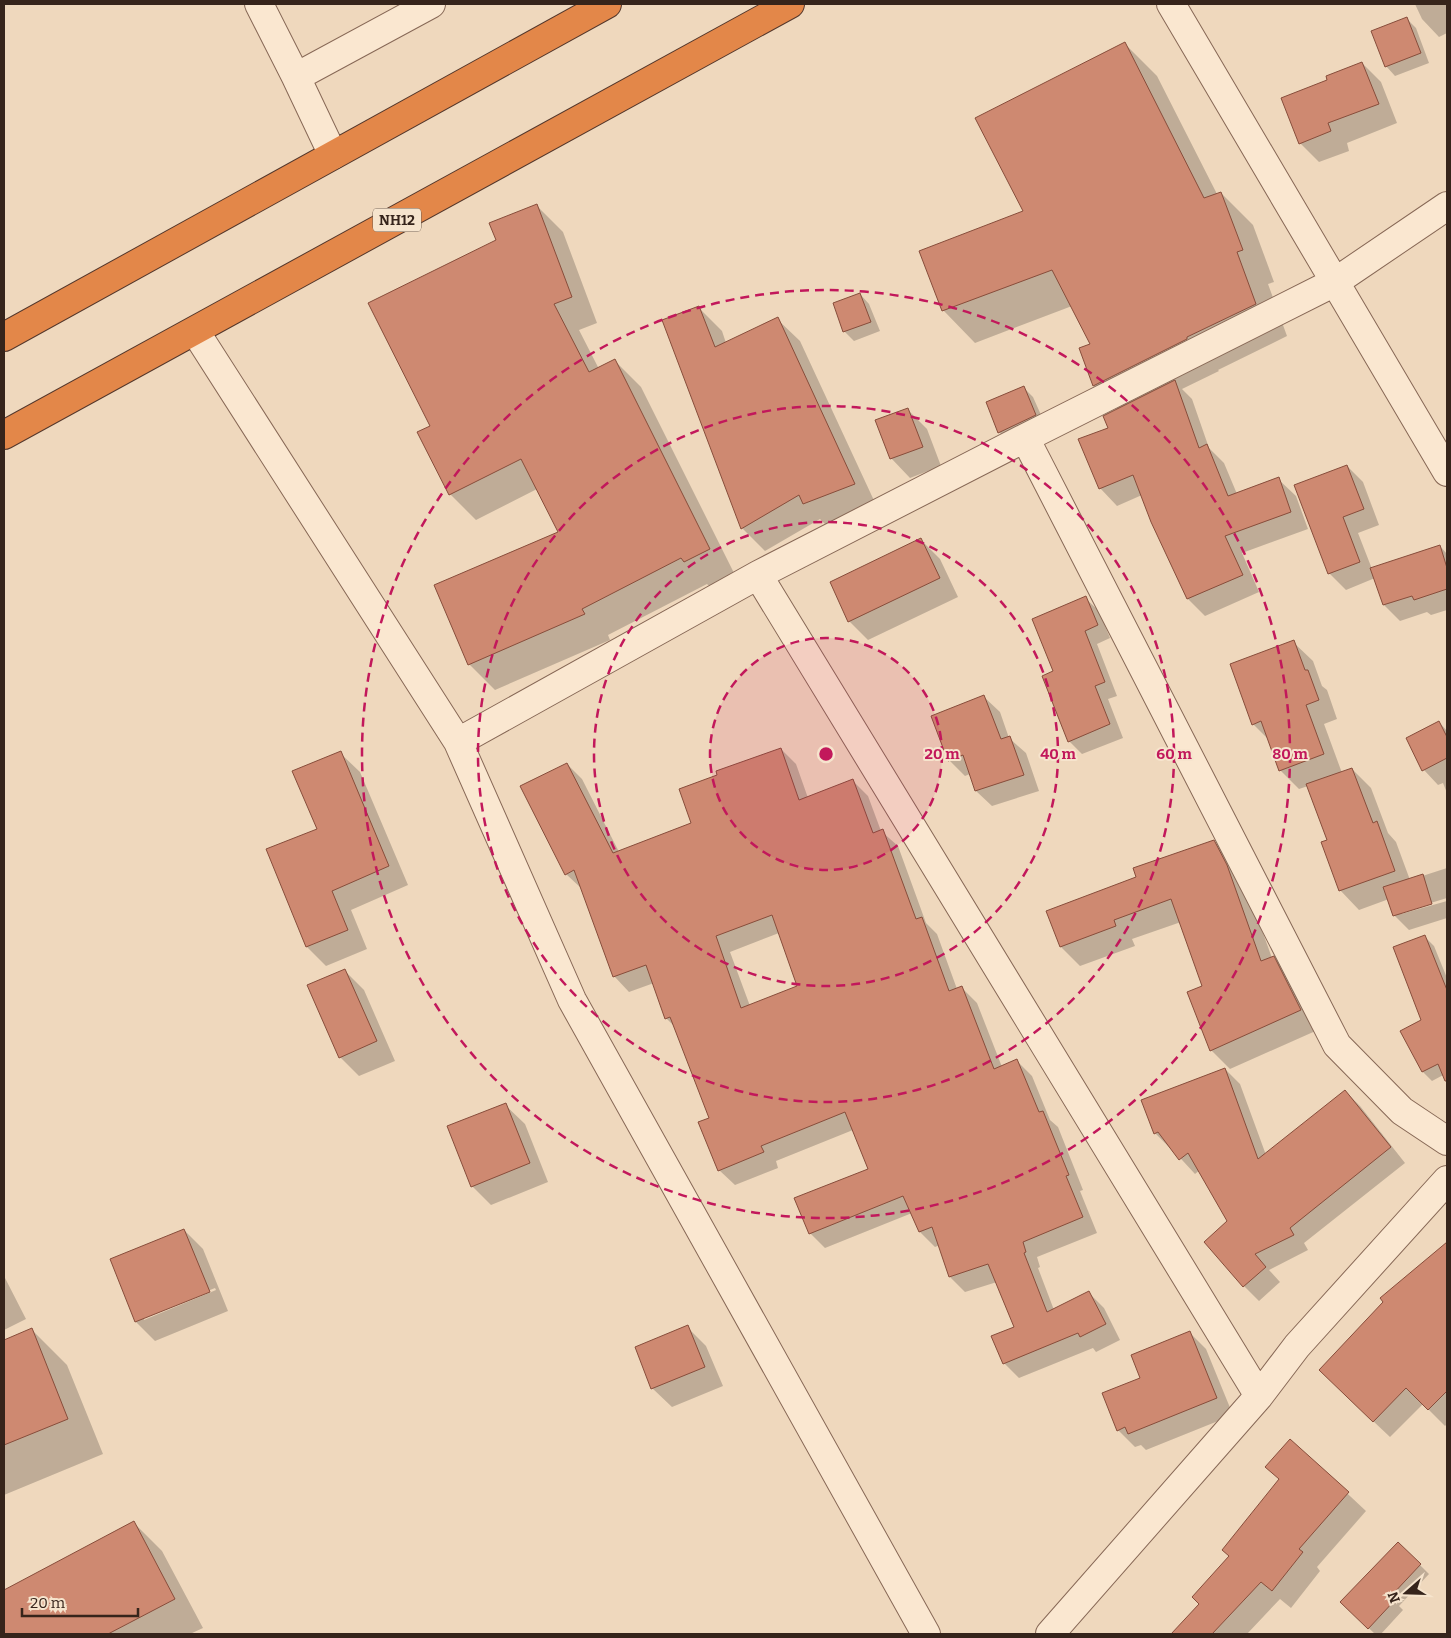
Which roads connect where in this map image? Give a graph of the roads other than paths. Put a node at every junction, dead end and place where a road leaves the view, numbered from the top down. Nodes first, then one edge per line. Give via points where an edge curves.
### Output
1 (259, 4) edge
2 (431, 4) edge
3 (607, 4) edge
4 (790, 4) edge
5 (1171, 4) edge
6 (296, 77) junction
7 (333, 155) junction
8 (1447, 206) edge
9 (1335, 282) junction
10 (195, 331) junction
11 (4, 338) edge
12 (4, 436) edge
13 (1025, 438) junction
14 (1447, 472) edge
15 (758, 575) junction
16 (458, 742) junction
17 (1447, 1141) edge
18 (1447, 1180) edge
19 (1259, 1396) junction
20 (926, 1634) edge
21 (1050, 1634) edge

1 - 6 street
2 - 6 street
3 - 7 highway
4 - 10 highway, NH12
5 - 9 street
6 - 7 street
7 - 11 highway
8 - 9 street
9 - 13 street
9 - 14 street
10 - 12 highway, NH12
10 - 16 street
13 - 15 street
13 - 17 street via 1337,1045 1402,1111
15 - 16 street
15 - 19 street
16 - 20 street via 572,1000
18 - 19 street via 1297,1346
19 - 21 street

